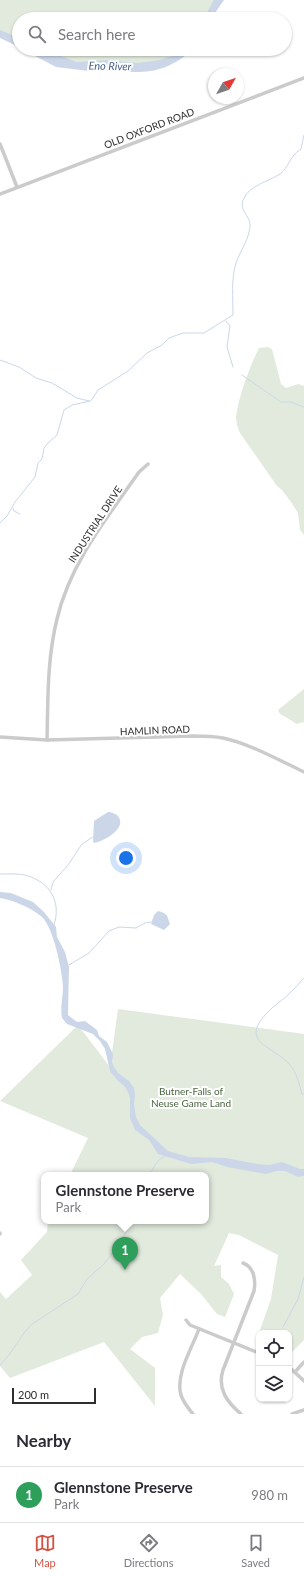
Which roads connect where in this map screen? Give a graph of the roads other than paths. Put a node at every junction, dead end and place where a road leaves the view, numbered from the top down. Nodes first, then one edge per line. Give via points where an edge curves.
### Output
1 (304, 78) edge
2 (0, 144) edge
3 (17, 187) junction
4 (0, 194) edge
5 (148, 464) dead end
6 (0, 737) edge
7 (47, 740) junction
8 (304, 772) edge
9 (243, 1263) dead end
10 (186, 1320) dead end
11 (199, 1329) junction
12 (234, 1343) junction
13 (256, 1352) edge
14 (304, 1362) edge
15 (292, 1370) edge
16 (295, 1372) junction
17 (304, 1381) edge
18 (304, 1410) edge
19 (192, 1414) edge
20 (241, 1414) edge
21 (292, 1414) edge

1 - 3 street, OLD OXFORD ROAD
2 - 3 street
3 - 4 street, OLD OXFORD ROAD
5 - 7 street, INDUSTRIAL DRIVE via 139,472 84,552 60,609 50,662
6 - 7 street, HAMLIN ROAD
7 - 8 street, HAMLIN ROAD via 216,737 244,745
9 - 12 street via 251,1269 255,1288
10 - 11 street
11 - 12 street
11 - 19 street via 180,1382 182,1398
12 - 13 street
12 - 20 street via 222,1370 220,1382 224,1393
14 - 16 street
15 - 16 street
16 - 17 street
18 - 21 street

